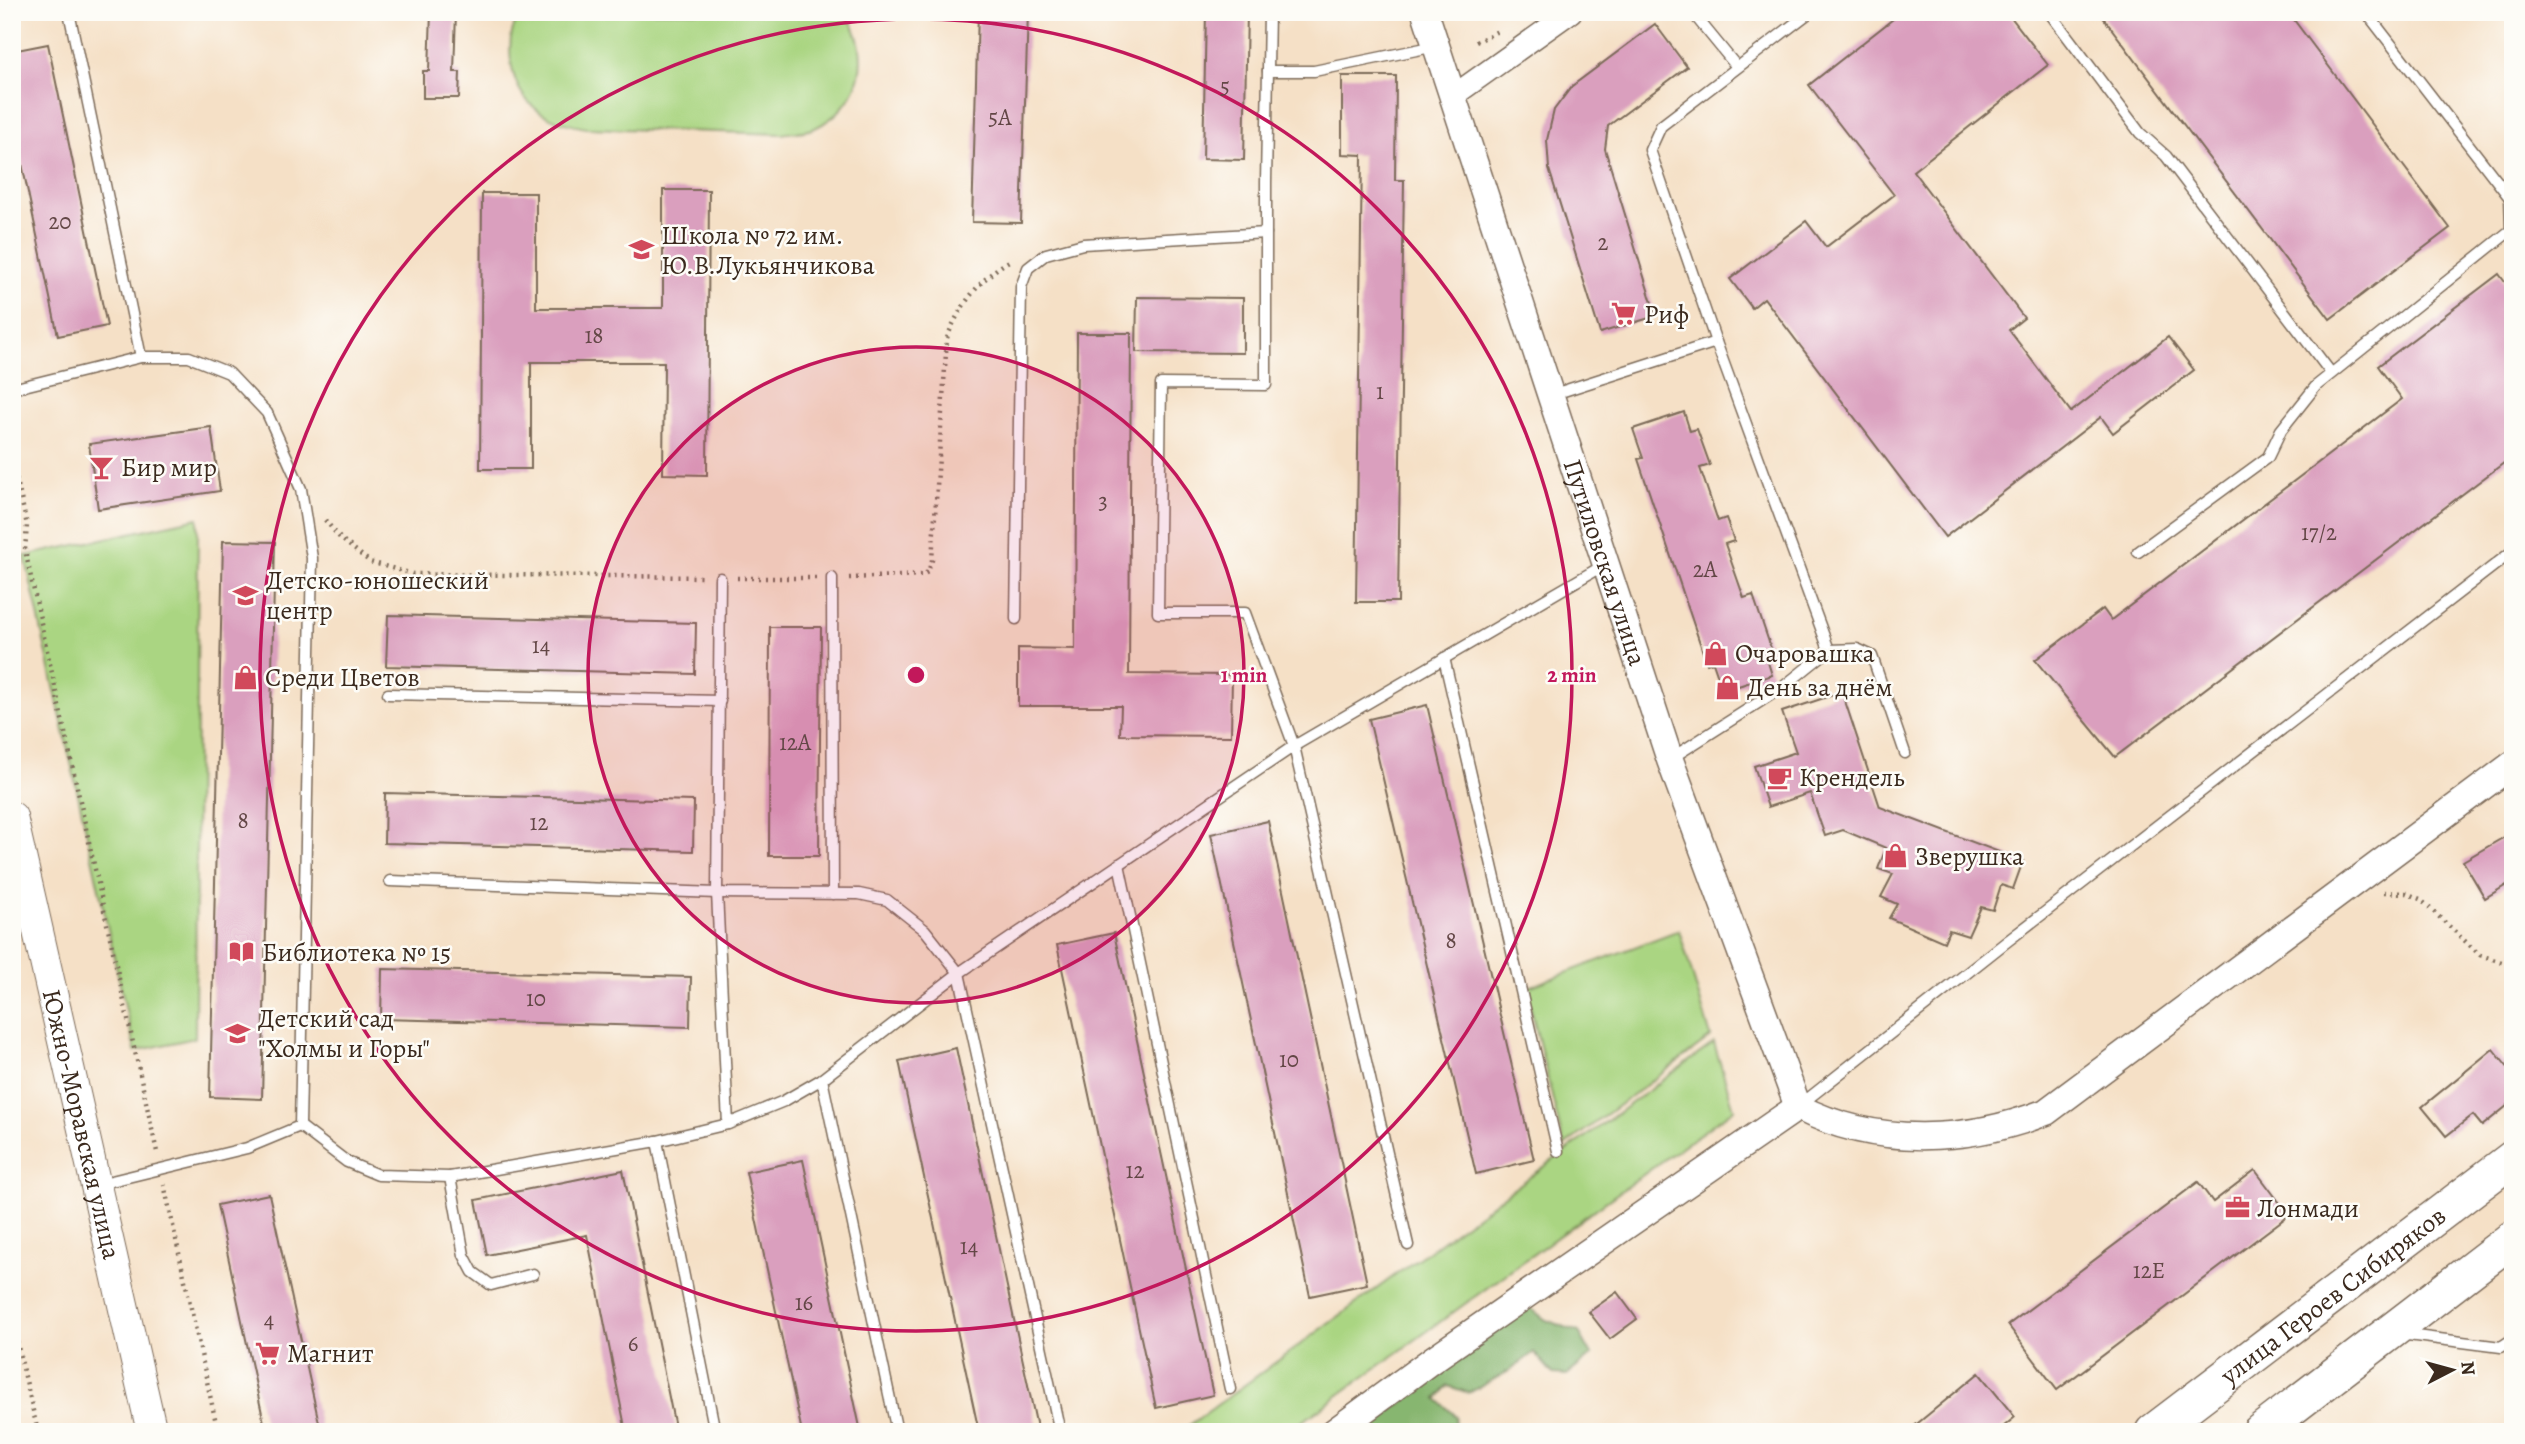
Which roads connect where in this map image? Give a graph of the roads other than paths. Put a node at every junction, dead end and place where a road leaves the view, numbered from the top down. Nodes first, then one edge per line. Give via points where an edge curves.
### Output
1 (69, 12) edge
2 (1269, 12) edge
3 (1425, 12) edge
4 (1571, 12) edge
5 (1692, 12) edge
6 (1810, 12) edge
7 (2049, 12) edge
8 (2366, 12) edge
9 (1436, 46) junction
10 (1737, 67) junction
11 (1268, 71) junction
12 (1453, 96) junction
13 (1266, 233) junction
14 (1716, 342) junction
15 (141, 357) junction
16 (2331, 373) junction
17 (12, 389) edge
18 (1551, 395) junction
19 (2513, 551) edge
20 (2138, 552) dead end
21 (1607, 564) junction
22 (720, 578) road end
23 (832, 578) road end
24 (1016, 619) dead end
25 (1829, 650) junction
26 (1444, 659) junction
27 (388, 694) dead end
28 (720, 701) junction
29 (1294, 746) junction
30 (1905, 753) dead end
31 (1670, 760) junction
32 (2513, 764) edge
33 (12, 817) edge
34 (1119, 864) junction
35 (390, 881) dead end
36 (717, 893) junction
37 (832, 894) junction
38 (959, 972) junction
39 (822, 1079) junction
40 (1798, 1107) junction
41 (728, 1124) junction
42 (300, 1126) junction
43 (657, 1141) junction
44 (1558, 1151) dead end
45 (2513, 1158) edge
46 (450, 1177) junction
47 (96, 1185) junction
48 (2513, 1238) edge
49 (1408, 1245) dead end
50 (533, 1274) dead end
51 (2387, 1333) junction
52 (2513, 1339) edge
53 (1230, 1389) dead end
54 (152, 1432) edge
55 (715, 1432) edge
56 (897, 1432) edge
57 (1060, 1432) edge
58 (1334, 1432) edge
59 (2154, 1432) edge
60 (2260, 1432) edge

1 - 15 lane
2 - 11 lane
3 - 9 street, Путиловская улица
4 - 12 street
5 - 10 lane
6 - 10 lane
7 - 16 lane via 2140,133 2166,156
8 - 16 lane via 2511,198 2511,230
9 - 11 lane via 1314,72
9 - 12 street, Путиловская улица
10 - 14 lane via 1661,125 1650,150
11 - 13 lane
12 - 18 street, Путиловская улица
13 - 24 lane via 1083,244 1046,254 1028,268 1021,288
13 - 29 lane via 1266,385 1161,384 1158,614 1245,613
14 - 18 lane
14 - 25 lane
15 - 17 lane
15 - 42 lane via 189,357 229,373 267,414 301,489 312,558
16 - 20 lane via 2281,430 2268,457
18 - 21 street, Путиловская улица
19 - 40 lane
21 - 26 lane
21 - 31 street, Путиловская улица
22 - 28 lane
23 - 37 lane
25 - 30 lane via 1857,649 1872,656
25 - 31 lane via 1783,687
26 - 29 lane
26 - 44 lane
27 - 28 lane
28 - 36 lane
29 - 34 lane
29 - 49 lane
31 - 40 street, Путиловская улица
32 - 40 street via 2046,1112 1951,1136 1912,1137 1847,1127
33 - 47 main road, Южно-Моравская улица
34 - 38 lane
34 - 53 lane
35 - 36 lane
36 - 37 lane
36 - 41 lane
37 - 38 lane via 887,900 925,930
38 - 39 lane
38 - 57 lane
39 - 41 lane
39 - 56 lane
40 - 58 street
41 - 43 lane
42 - 46 lane via 347,1162 378,1175
42 - 47 lane via 247,1148
43 - 46 lane
43 - 55 lane
45 - 59 highway, улица Героев Сибиряков
46 - 50 lane via 464,1255 473,1272 491,1285
47 - 54 main road, Южно-Моравская улица
48 - 51 highway
51 - 52 lane via 2501,1347
51 - 60 highway

